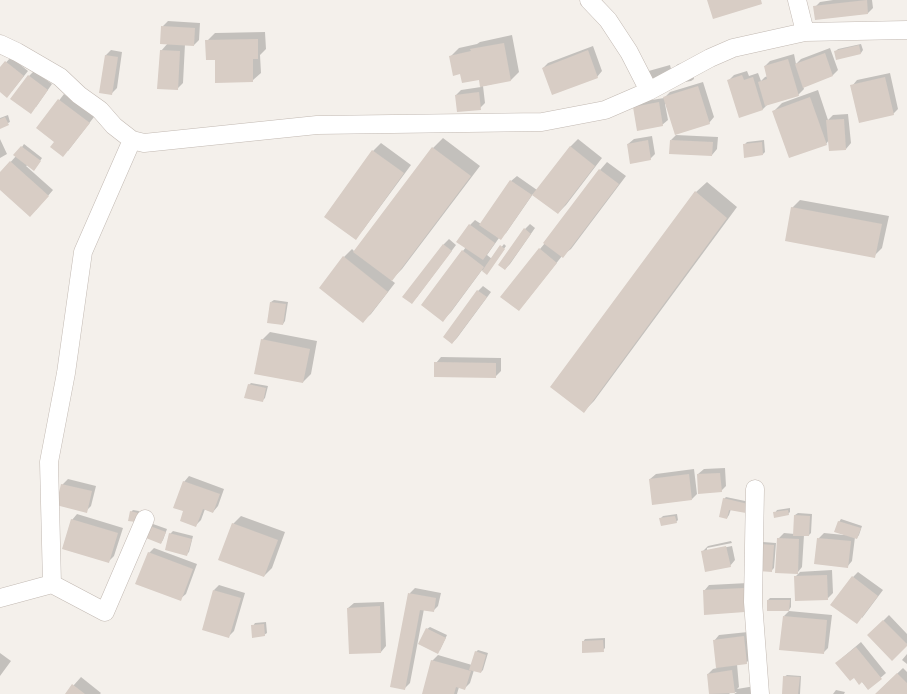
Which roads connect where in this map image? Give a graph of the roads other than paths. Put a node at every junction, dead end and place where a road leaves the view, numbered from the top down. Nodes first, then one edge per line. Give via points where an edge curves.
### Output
1 (589, 0) edge
2 (796, 0) edge
3 (907, 30) edge
4 (805, 32) junction
5 (0, 44) edge
6 (649, 92) junction
7 (132, 140) junction
8 (755, 489) dead end
9 (145, 519) dead end
10 (52, 584) junction
11 (0, 598) edge
12 (760, 694) edge

1 - 6 street via 608,20 629,52
2 - 4 street
3 - 4 street
4 - 6 street via 733,48
5 - 7 street via 60,77
6 - 7 street via 605,110 542,122 318,126 144,143
7 - 10 street via 83,252 50,462
8 - 12 street via 753,602
9 - 10 street via 105,612
10 - 11 street

